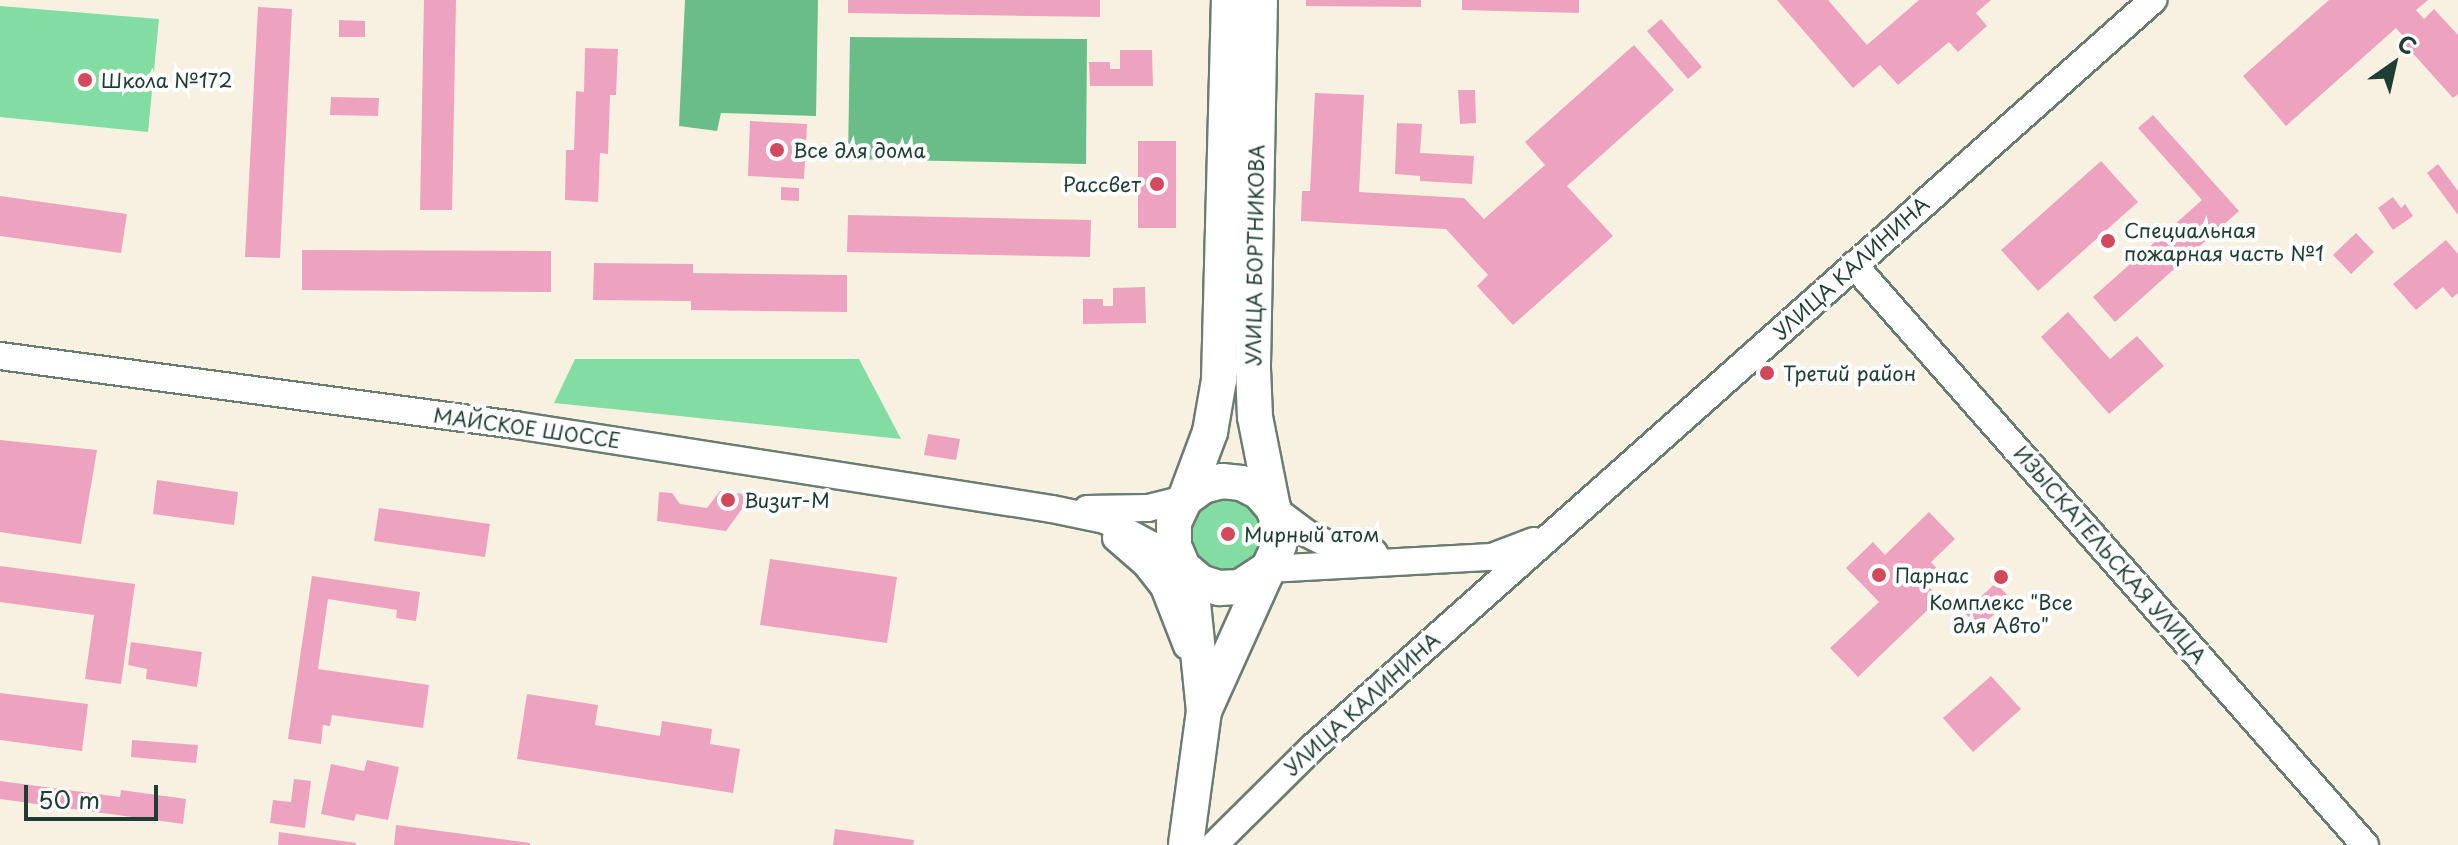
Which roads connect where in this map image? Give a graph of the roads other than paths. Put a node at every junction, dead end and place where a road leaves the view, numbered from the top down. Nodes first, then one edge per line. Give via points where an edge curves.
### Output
1 (1229, 0) edge
2 (1260, 0) edge
3 (2153, 0) edge
4 (1854, 265) junction
5 (0, 356) edge
6 (1185, 499) junction
7 (1273, 508) junction
8 (1052, 509) junction
9 (1549, 535) junction
10 (1421, 560) junction
11 (1183, 567) junction
12 (1268, 569) junction
13 (1204, 711) junction
14 (1186, 845) edge
15 (1214, 845) edge
16 (2365, 845) edge

1 - 6 main road, УЛИЦА БОРТНИКОВА via 1219,380 1210,432
2 - 7 main road, УЛИЦА БОРТНИКОВА via 1253,369 1255,417
3 - 4 street, УЛИЦА КАЛИНИНА
4 - 9 street, УЛИЦА КАЛИНИНА
4 - 16 street, ИЗЫСКАТЕЛЬСКАЯ УЛИЦА
5 - 8 street, МАЙСКОЕ ШОССЕ via 515,425
6 - 7 main road via 1222,481 1259,492
6 - 8 street, МАЙСКОЕ ШОССЕ via 1148,508
6 - 11 main road via 1174,523 1174,546
7 - 10 street, УЛИЦА КАЛИНИНА via 1330,545
7 - 12 main road via 1279,545
8 - 11 street, МАЙСКОЕ ШОССЕ via 1105,520
8 - 13 street, МАЙСКОЕ ШОССЕ via 1081,517 1125,544 1164,587 1183,630
9 - 10 street, УЛИЦА КАЛИНИНА via 1492,557
9 - 15 street, УЛИЦА КАЛИНИНА via 1267,790
10 - 12 street, УЛИЦА КАЛИНИНА
11 - 12 main road via 1200,582 1219,588 1240,587
11 - 13 main road via 1192,593
12 - 13 main road
13 - 14 main road

